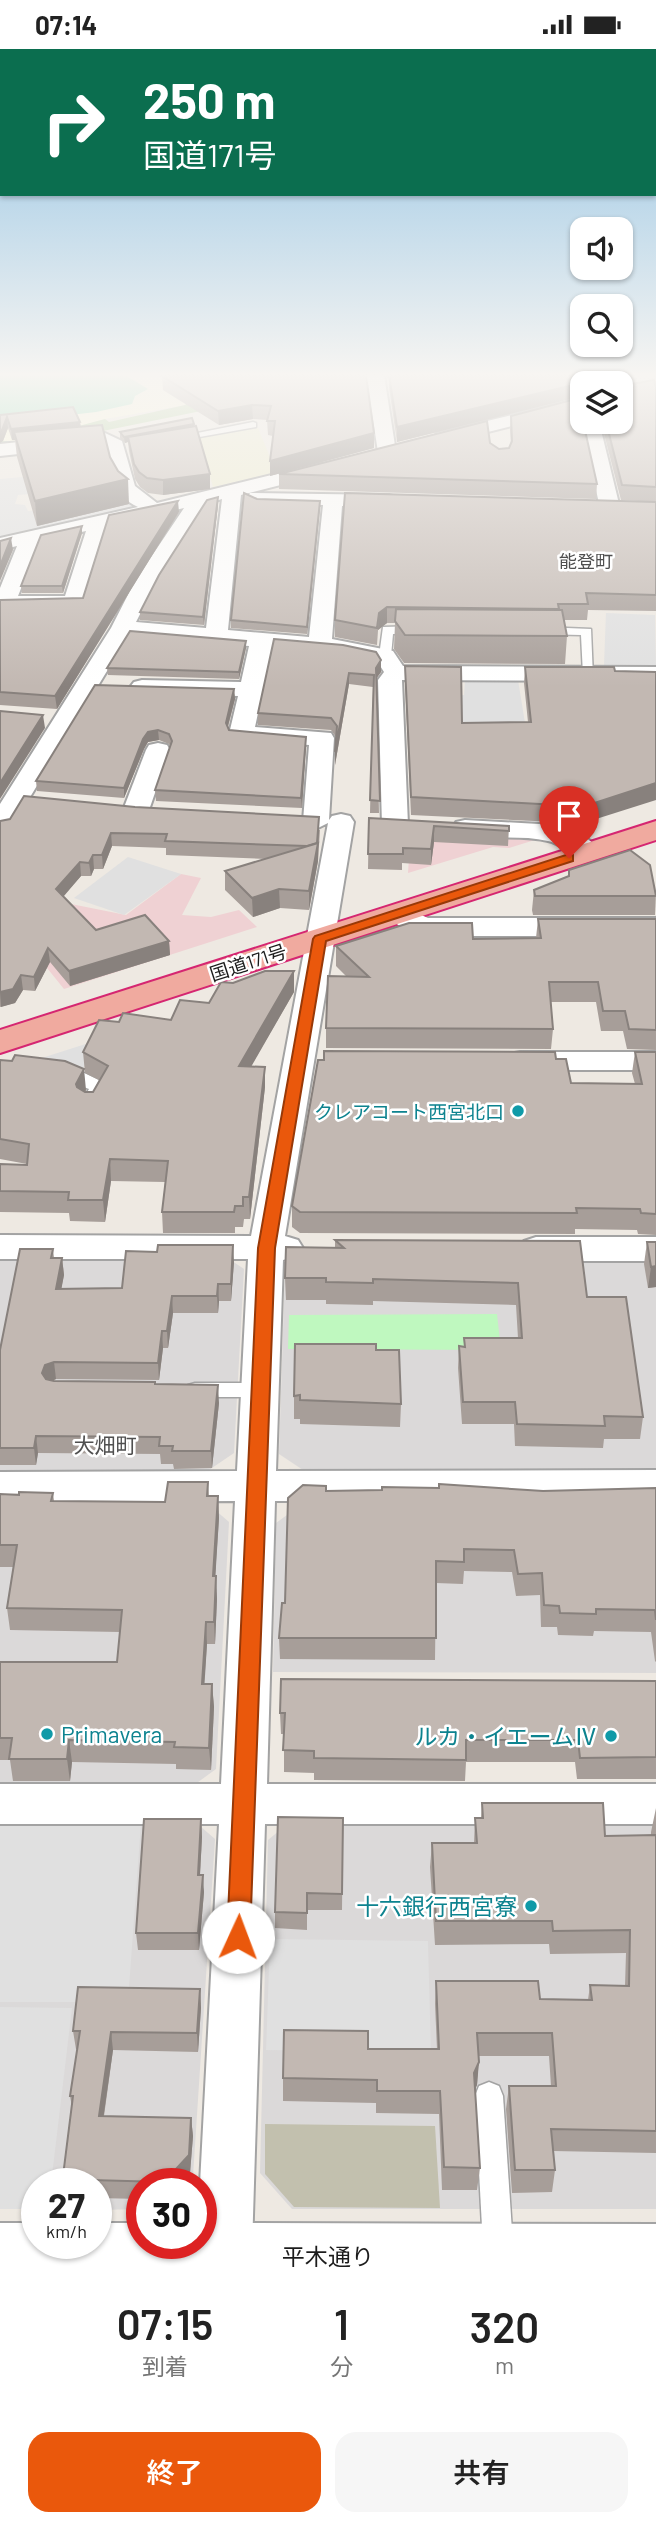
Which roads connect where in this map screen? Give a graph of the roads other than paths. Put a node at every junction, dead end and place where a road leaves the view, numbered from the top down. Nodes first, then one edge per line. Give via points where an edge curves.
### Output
1 (124, 479) edge
2 (284, 479) edge
3 (599, 479) edge
4 (217, 498) junction
5 (333, 499) junction
6 (402, 501) edge
7 (157, 506) junction
8 (633, 509) edge
9 (99, 521) junction
10 (31, 537) junction
11 (0, 544) edge
12 (3, 603) edge
13 (122, 628) junction
14 (427, 631) edge
15 (534, 631) edge
16 (216, 635) junction
17 (262, 640) junction
18 (320, 645) junction
19 (390, 665) junction
20 (656, 674) edge
21 (589, 675) junction
22 (88, 685) junction
23 (251, 689) junction
24 (40, 717) edge
25 (66, 720) junction
26 (158, 750) dead end
27 (16, 799) junction
28 (42, 801) edge
29 (109, 808) edge
30 (136, 810) junction
31 (164, 812) edge
32 (288, 819) edge
33 (328, 822) junction
34 (0, 825) edge
35 (395, 825) junction
36 (656, 830) edge
37 (588, 852) junction
38 (399, 913) junction
39 (656, 927) edge
40 (319, 939) junction
41 (0, 1042) edge
42 (492, 1061) edge
43 (656, 1061) edge
44 (46, 1072) edge
45 (88, 1106) edge
46 (0, 1247) edge
47 (266, 1248) junction
48 (322, 1248) edge
49 (503, 1249) edge
50 (656, 1249) edge
51 (179, 1390) edge
52 (261, 1390) junction
53 (656, 1485) edge
54 (258, 1486) junction
55 (0, 1487) edge
56 (244, 1803) junction
57 (0, 1804) edge
58 (656, 1804) edge
59 (489, 2096) dead end
60 (0, 2255) edge
61 (656, 2256) edge
62 (472, 2264) edge
63 (223, 2268) edge

1 - 7 street via 125,490 137,500
2 - 4 street
3 - 8 street via 603,508
4 - 5 street
4 - 7 street
4 - 13 street via 146,581
4 - 16 street
5 - 6 street
5 - 18 street
7 - 9 street
9 - 10 street
9 - 12 street via 74,603
10 - 11 street
10 - 12 street
13 - 16 street
13 - 22 street
14 - 19 lane via 387,630
15 - 21 lane via 587,632
16 - 17 street
17 - 18 street
17 - 23 street
18 - 19 street
19 - 21 street
19 - 35 street
20 - 21 street
22 - 23 street
22 - 25 street
23 - 33 street via 241,734 322,738
24 - 25 street
25 - 27 street
26 - 30 street
27 - 28 street
27 - 34 street
29 - 30 street
30 - 31 street
32 - 33 street
33 - 35 street
33 - 40 street
35 - 37 street via 556,833
36 - 37 highway, 国道171号
37 - 38 highway, 国道171号
38 - 39 street via 422,927
38 - 40 highway, 国道171号
40 - 41 highway, 国道171号
40 - 47 street via 314,1060
42 - 43 street
44 - 45 lane via 72,1074 99,1087
46 - 47 street
47 - 48 street
47 - 52 street
49 - 50 street
51 - 52 lane
52 - 54 street
53 - 54 street
54 - 55 street
54 - 56 street via 270,1680
56 - 57 street
56 - 58 street
56 - 63 street
59 - 62 lane
60 - 63 street, 平木通り
61 - 62 street, 平木通り
62 - 63 street, 平木通り

